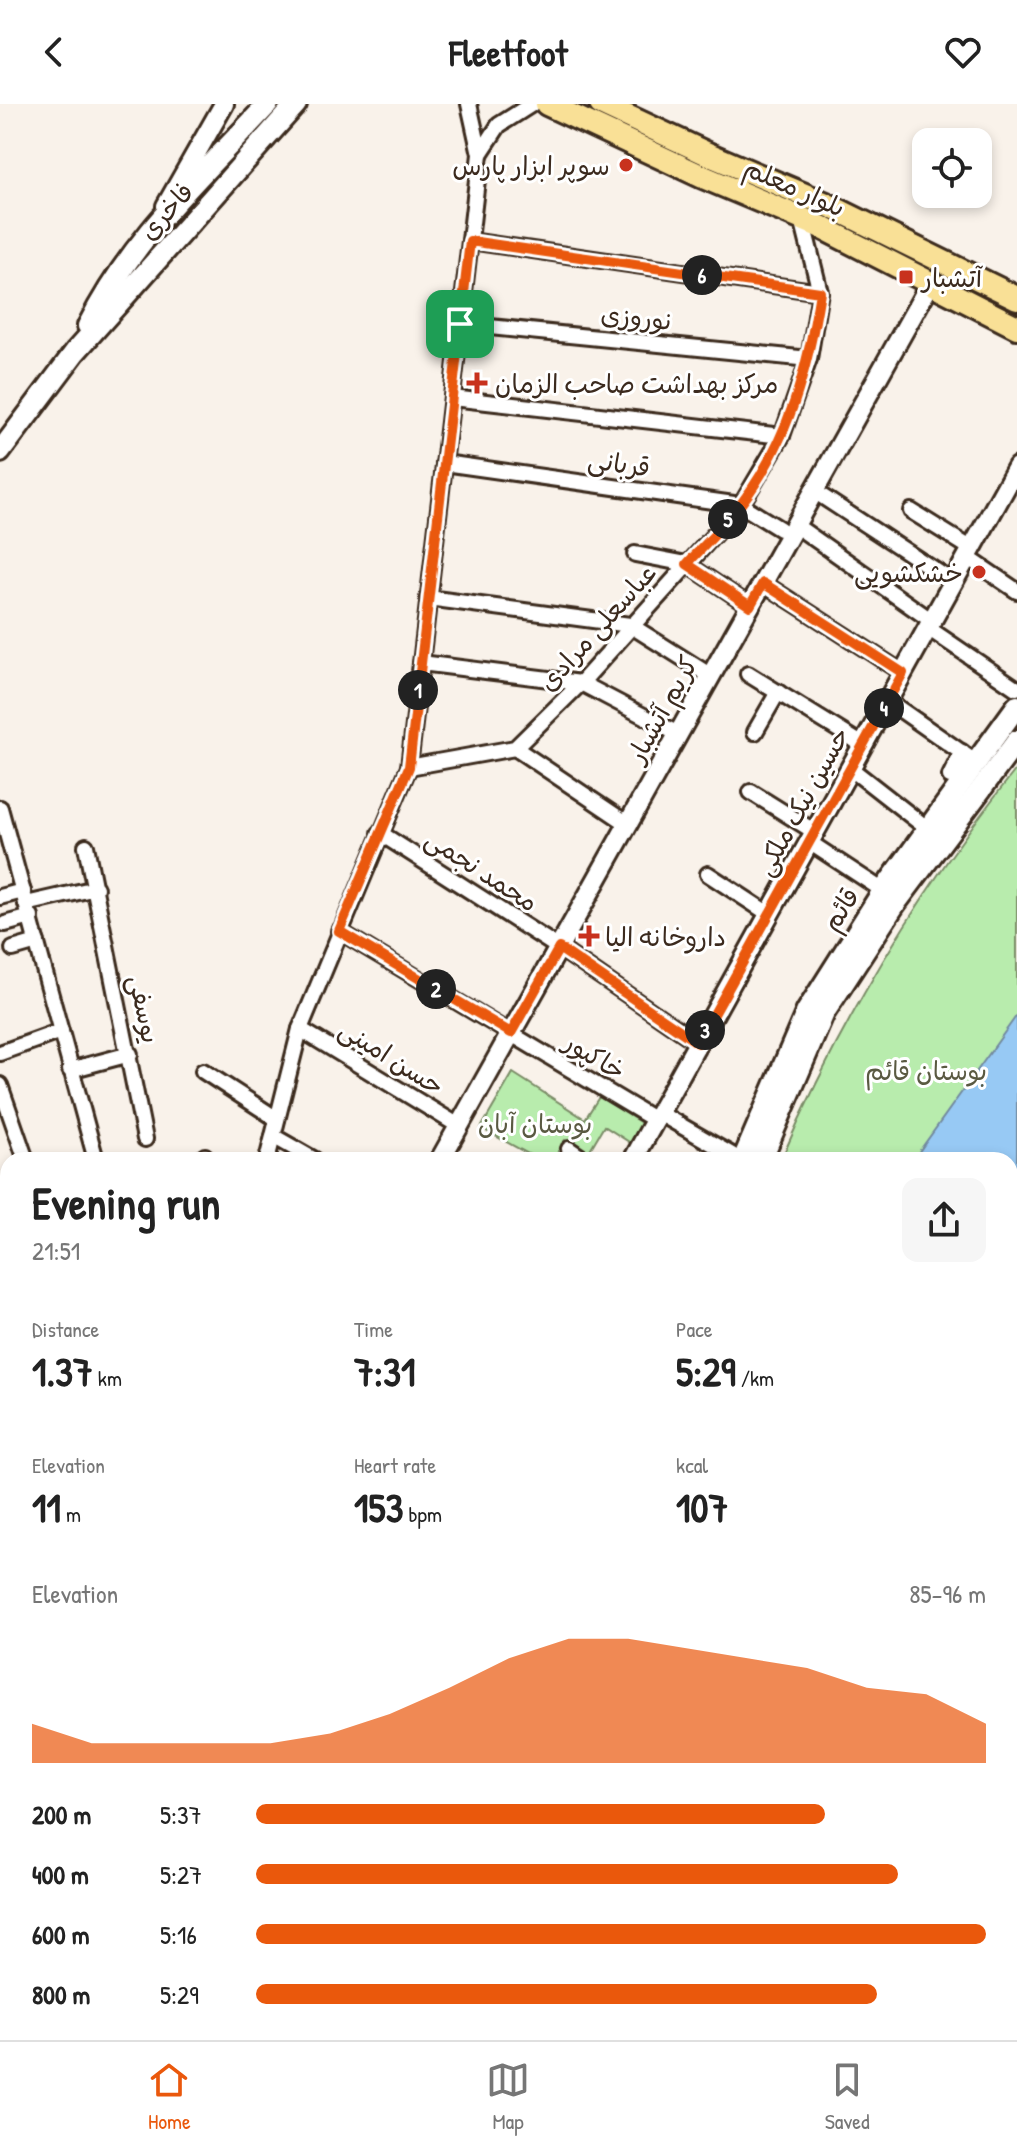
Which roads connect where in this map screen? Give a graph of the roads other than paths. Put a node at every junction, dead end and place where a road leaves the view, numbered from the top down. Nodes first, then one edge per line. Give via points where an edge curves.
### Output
1 (224, 104) edge
2 (268, 104) edge
3 (296, 104) edge
4 (469, 104) edge
5 (532, 104) edge
6 (547, 104) edge
7 (601, 104) edge
8 (480, 154) junction
9 (802, 219) junction
10 (155, 223) junction
11 (470, 241) junction
12 (930, 284) junction
13 (820, 292) junction
14 (1017, 298) edge
15 (460, 324) junction
16 (1017, 327) edge
17 (75, 352) junction
18 (809, 359) junction
19 (452, 398) junction
20 (782, 436) junction
21 (0, 452) edge
22 (444, 463) junction
23 (1017, 467) edge
24 (814, 491) junction
25 (741, 505) junction
26 (911, 511) dead end
27 (788, 527) junction
28 (969, 553) junction
29 (635, 554) dead end
30 (687, 564) junction
31 (953, 582) junction
32 (763, 583) junction
33 (1017, 591) edge
34 (428, 598) junction
35 (750, 606) junction
36 (630, 625) junction
37 (930, 625) junction
38 (421, 663) junction
39 (903, 673) junction
40 (748, 674) dead end
41 (711, 676) junction
42 (581, 683) junction
43 (778, 692) junction
44 (1016, 697) edge
45 (888, 701) junction
46 (755, 732) dead end
47 (678, 734) junction
48 (1017, 741) edge
49 (863, 745) junction
50 (515, 748) junction
51 (409, 767) junction
52 (850, 768) junction
53 (950, 776) dead end
54 (751, 792) dead end
55 (0, 808) edge
56 (919, 822) dead end
57 (628, 824) junction
58 (380, 833) junction
59 (812, 837) junction
60 (86, 846) dead end
61 (708, 874) dead end
62 (876, 886) dead end
63 (96, 888) junction
64 (0, 897) edge
65 (27, 904) junction
66 (769, 914) junction
67 (5, 924) dead end
68 (339, 931) junction
69 (37, 942) junction
70 (559, 948) junction
71 (13, 949) dead end
72 (300, 1029) junction
73 (61, 1031) junction
74 (511, 1033) junction
75 (698, 1043) junction
76 (0, 1053) edge
77 (130, 1054) junction
78 (70, 1070) junction
79 (203, 1071) dead end
80 (0, 1085) edge
81 (657, 1117) junction
82 (277, 1119) junction
83 (459, 1126) junction
84 (273, 1136) junction
85 (145, 1139) dead end
86 (569, 1149) dead end
87 (23, 1152) edge
88 (94, 1152) edge
89 (269, 1152) edge
90 (301, 1152) edge
91 (444, 1152) edge
92 (573, 1152) edge
93 (637, 1152) edge
94 (728, 1152) edge
95 (740, 1152) edge
96 (764, 1152) edge

1 - 10 street
2 - 10 main road, فاخری
3 - 17 main road, فاخری
4 - 8 street
5 - 8 street via 499,125
6 - 9 main road, بلوار معلم
7 - 14 main road, بلوار معلم via 826,204
8 - 11 street
9 - 12 main road, بلوار معلم
9 - 13 street, عباسعلی مرادی
10 - 17 main road, فاخری via 123,263
11 - 13 street
11 - 15 street
12 - 16 main road, بلوار معلم
12 - 24 street, کریم آتشبار
13 - 18 street, عباسعلی مرادی
15 - 18 street, نوروزی
15 - 19 street
17 - 21 main road, فاخری
18 - 20 street, عباسعلی مرادی
19 - 20 street
19 - 22 street
20 - 25 street, عباسعلی مرادی
22 - 25 street, قربانی
22 - 34 street
23 - 28 street, حسین نیک ملکی
24 - 27 street, کریم آتشبار
24 - 31 street
25 - 27 street, قربانی
25 - 30 street, عباسعلی مرادی
26 - 28 street
27 - 32 street, کریم آتشبار
27 - 37 street, قربانی
28 - 31 street, حسین نیک ملکی
28 - 33 street
29 - 30 street
30 - 35 street
30 - 36 street, عباسعلی مرادی
31 - 37 street, حسین نیک ملکی
32 - 35 street, کریم آتشبار
32 - 39 street
34 - 36 street
34 - 38 street
35 - 41 street, کریم آتشبار
36 - 41 street
36 - 42 street, عباسعلی مرادی
37 - 39 street, حسین نیک ملکی
37 - 44 street, قربانی
38 - 42 street
38 - 51 street
39 - 45 street, حسین نیک ملکی
40 - 43 street
41 - 47 street, کریم آتشبار
42 - 47 street
42 - 50 street, عباسعلی مرادی
43 - 46 street
43 - 49 street
44 - 95 main road, قائم via 807,1011
45 - 49 street, حسین نیک ملکی
45 - 53 street via 966,756
47 - 57 street, کریم آتشبار
48 - 96 main road, قائم via 895,904 824,1013
49 - 52 street, حسین نیک ملکی
50 - 51 street
50 - 57 street
51 - 58 street
52 - 56 street
52 - 59 street, حسین نیک ملکی
54 - 59 street
55 - 65 street
57 - 70 street, کریم آتشبار
58 - 68 street
58 - 70 street, محمد نجمی
59 - 62 street
59 - 66 street, حسین نیک ملکی
60 - 63 street, یوسفی
61 - 66 street
63 - 65 street
63 - 77 street, یوسفی
64 - 65 street
65 - 67 street
65 - 69 street
66 - 75 street, حسین نیک ملکی
68 - 72 street
68 - 74 street, خاکپور
69 - 71 street
69 - 73 street
70 - 74 street, کریم آتشبار
70 - 75 street, محمد نجمی
72 - 82 street
72 - 83 street, حسن امینی
73 - 76 street
73 - 78 street
74 - 81 street, خاکپور
74 - 83 street, کریم آتشبار
75 - 81 street, حسین نیک ملکی
77 - 78 street
77 - 85 street, یوسفی
78 - 88 street
79 - 82 street
80 - 87 street
81 - 93 street, حسین نیک ملکی
81 - 94 street, خاکپور
82 - 84 street
83 - 91 street, کریم آتشبار
84 - 89 street
84 - 90 street
86 - 92 street

